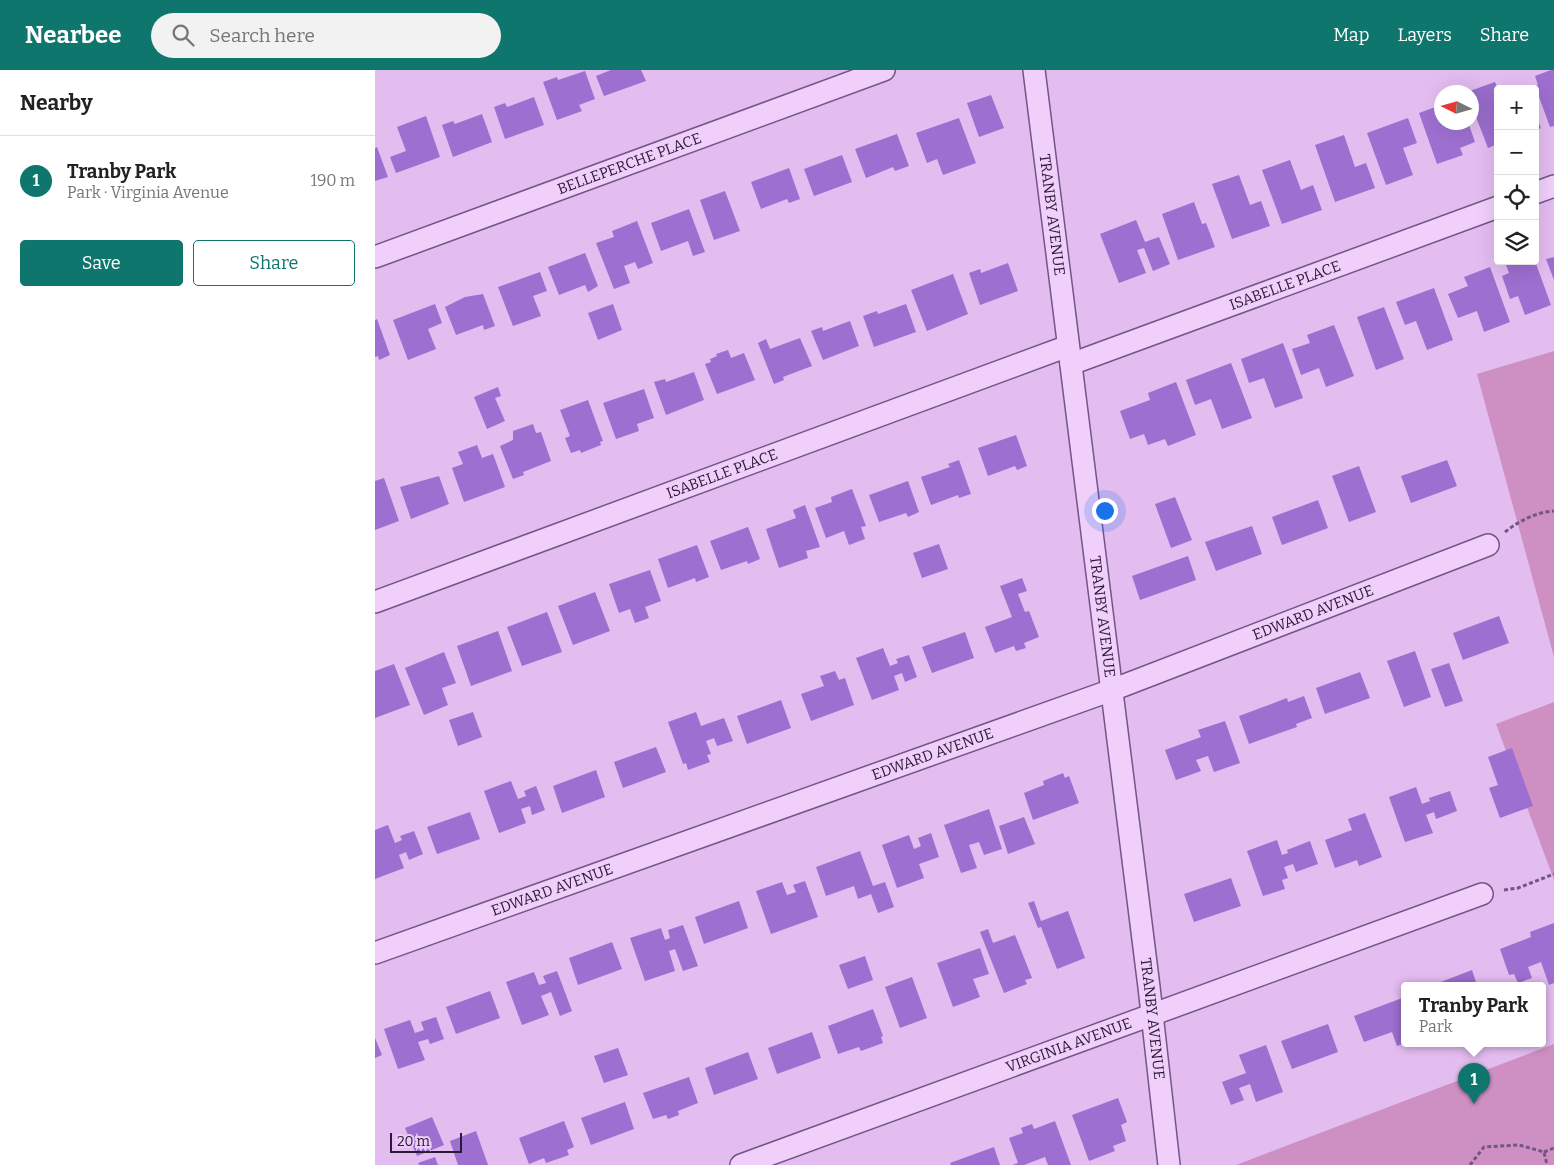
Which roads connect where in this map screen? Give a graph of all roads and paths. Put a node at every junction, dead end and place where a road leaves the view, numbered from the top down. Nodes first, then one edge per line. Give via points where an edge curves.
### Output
1 (884, 70) edge
2 (1033, 70) edge
3 (1554, 186) edge
4 (1539, 192) edge
5 (1494, 208) edge
6 (375, 257) edge
7 (1069, 355) junction
8 (1554, 511) edge
9 (1515, 524) dead end
10 (1487, 545) dead end
11 (375, 602) edge
12 (1111, 690) junction
13 (1554, 874) edge
14 (1518, 888) dead end
15 (1481, 894) dead end
16 (375, 953) edge
17 (1152, 1014) junction
18 (1554, 1148) edge
19 (1544, 1152) junction
20 (741, 1165) edge
21 (1169, 1165) edge
22 (1470, 1165) edge
23 (1547, 1165) edge

1 - 6 street, BELLEPERCHE PLACE
2 - 7 street, TRANBY AVENUE
3 - 4 street
5 - 7 street, ISABELLE PLACE
7 - 11 street, ISABELLE PLACE
7 - 12 street, TRANBY AVENUE
8 - 9 path via 1541,512
10 - 12 street, EDWARD AVENUE
12 - 16 street, EDWARD AVENUE
12 - 17 street, TRANBY AVENUE
13 - 14 path
15 - 17 street, VIRGINIA AVENUE
17 - 20 street, VIRGINIA AVENUE
17 - 21 street, TRANBY AVENUE
18 - 19 path
19 - 22 path via 1519,1145 1484,1148
19 - 23 path

